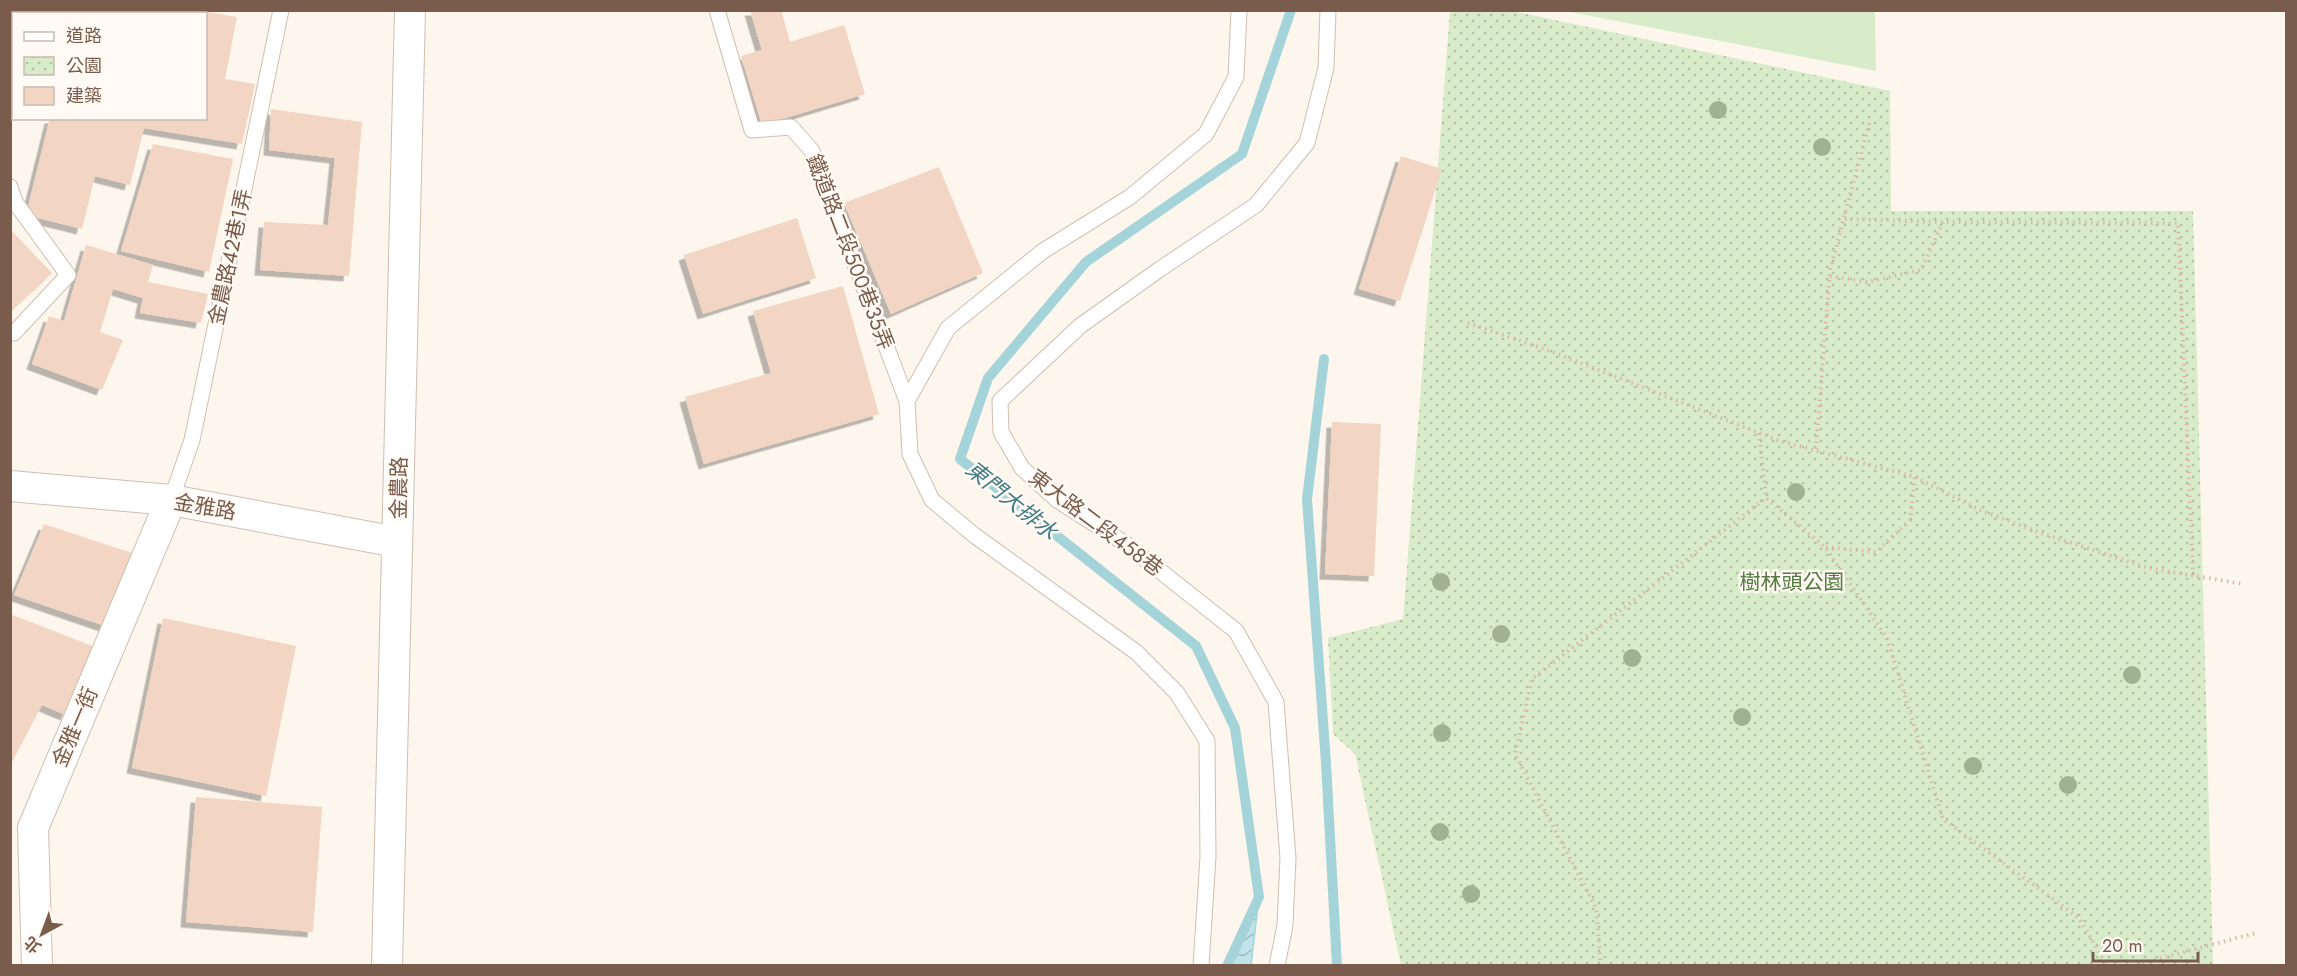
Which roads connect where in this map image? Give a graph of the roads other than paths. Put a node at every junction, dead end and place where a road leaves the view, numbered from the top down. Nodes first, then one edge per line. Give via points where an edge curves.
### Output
1 (281, 10) edge
2 (411, 10) edge
3 (717, 10) edge
4 (1239, 10) edge
5 (1328, 10) edge
6 (10, 187) edge
7 (14, 333) dead end
8 (907, 401) junction
9 (10, 486) edge
10 (171, 500) junction
11 (397, 542) junction
12 (37, 966) edge
13 (387, 966) edge
14 (1201, 966) edge
15 (1276, 966) edge

1 - 10 lane, 金農路42巷1弄 via 192,440
2 - 11 street, 金農路
3 - 8 lane, 鐵道路二段500巷35弄 via 752,130 790,127 812,150
4 - 8 lane via 1236,77 1206,134 1130,197 1043,251 948,328
5 - 15 lane, 東大路二段458巷 via 1326,68 1307,143 1256,205 1080,326 1000,400 1000,432 1023,468 1057,500 1126,544 1236,631 1276,702 1288,858 1285,925
6 - 7 lane via 15,202 68,275
8 - 14 lane via 910,454 932,500 1136,652 1177,693 1207,741 1208,857
9 - 10 street, 金雅路
10 - 11 street, 金雅路
10 - 12 street, 金雅一街 via 33,828
11 - 13 street, 金農路

